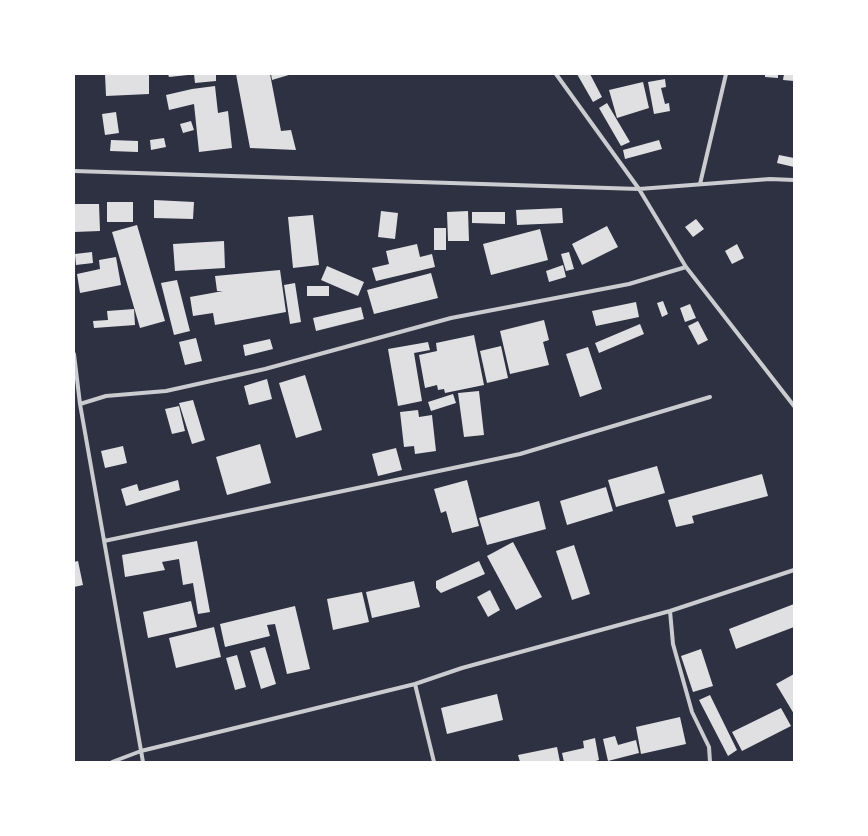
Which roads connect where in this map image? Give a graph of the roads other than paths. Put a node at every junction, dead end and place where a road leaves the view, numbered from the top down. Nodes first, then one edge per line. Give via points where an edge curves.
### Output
1 (556, 74) edge
2 (726, 74) edge
3 (74, 171) edge
4 (794, 180) edge
5 (700, 184) junction
6 (639, 189) junction
7 (686, 267) junction
8 (74, 354) edge
9 (710, 397) dead end
10 (80, 404) junction
11 (794, 406) edge
12 (104, 541) junction
13 (794, 570) edge
14 (670, 611) junction
15 (415, 684) junction
16 (141, 751) junction
17 (112, 762) edge
18 (143, 762) edge
19 (434, 762) edge
20 (710, 762) edge

1 - 6 street
2 - 5 street
3 - 6 street
4 - 5 street via 770,179
5 - 6 street
6 - 7 street
7 - 10 street via 629,284 451,318 204,383 166,391 106,396
7 - 11 street
8 - 10 street
9 - 12 street via 520,454
10 - 12 street
12 - 16 street
13 - 14 street
14 - 15 street via 462,668
14 - 20 street via 673,644 692,712 709,747
15 - 16 street
15 - 19 street
16 - 17 street
16 - 18 street

